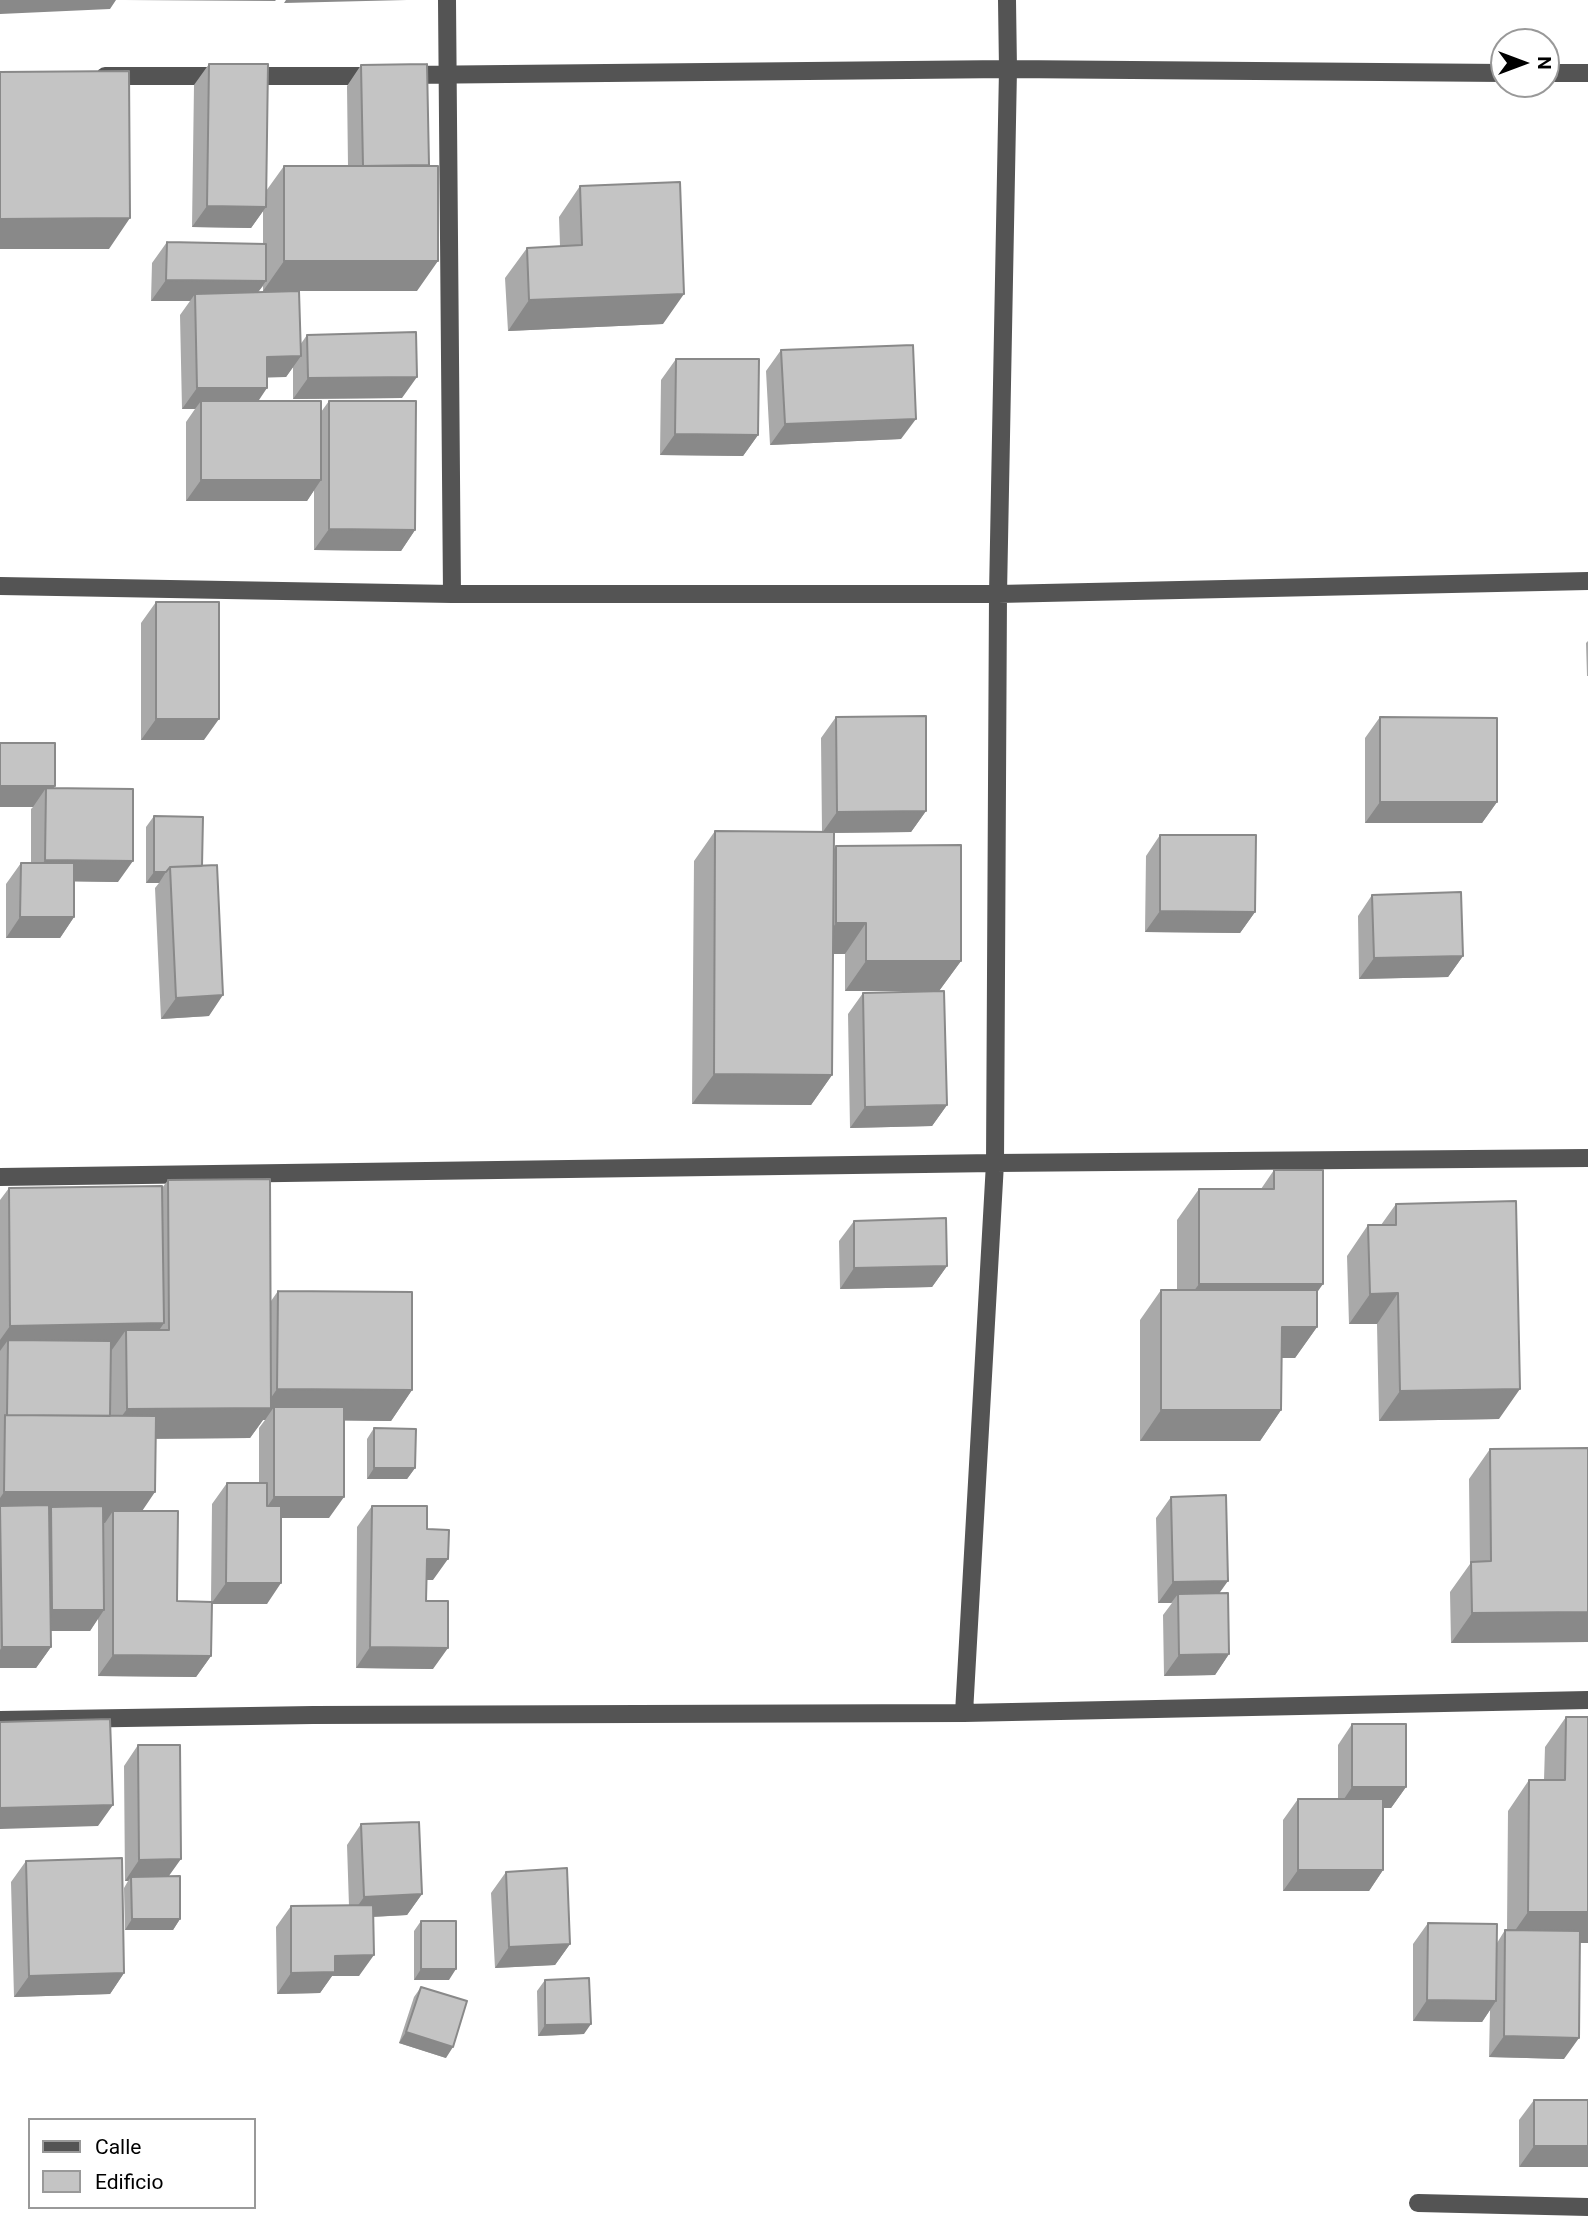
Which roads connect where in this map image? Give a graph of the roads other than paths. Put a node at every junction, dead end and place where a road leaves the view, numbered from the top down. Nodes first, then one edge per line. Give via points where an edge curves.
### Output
1 (447, 0) edge
2 (1007, 0) edge
3 (1008, 69) junction
4 (1490, 73) edge
5 (1560, 73) edge
6 (1588, 74) edge
7 (446, 75) junction
8 (84, 76) edge
9 (1588, 581) edge
10 (0, 586) edge
11 (452, 594) junction
12 (999, 594) junction
13 (1588, 1158) edge
14 (995, 1163) junction
15 (0, 1177) edge
16 (1588, 1700) edge
17 (964, 1713) junction
18 (0, 1720) edge
19 (1418, 2203) dead end
20 (1588, 2207) edge

1 - 7 street
2 - 3 street
3 - 4 street
3 - 7 street
3 - 12 street
5 - 6 street
7 - 8 street
7 - 11 street
9 - 12 street
10 - 11 street
11 - 12 street
12 - 14 street
13 - 14 street
14 - 15 street
14 - 17 street
16 - 17 street
17 - 18 street
19 - 20 street

